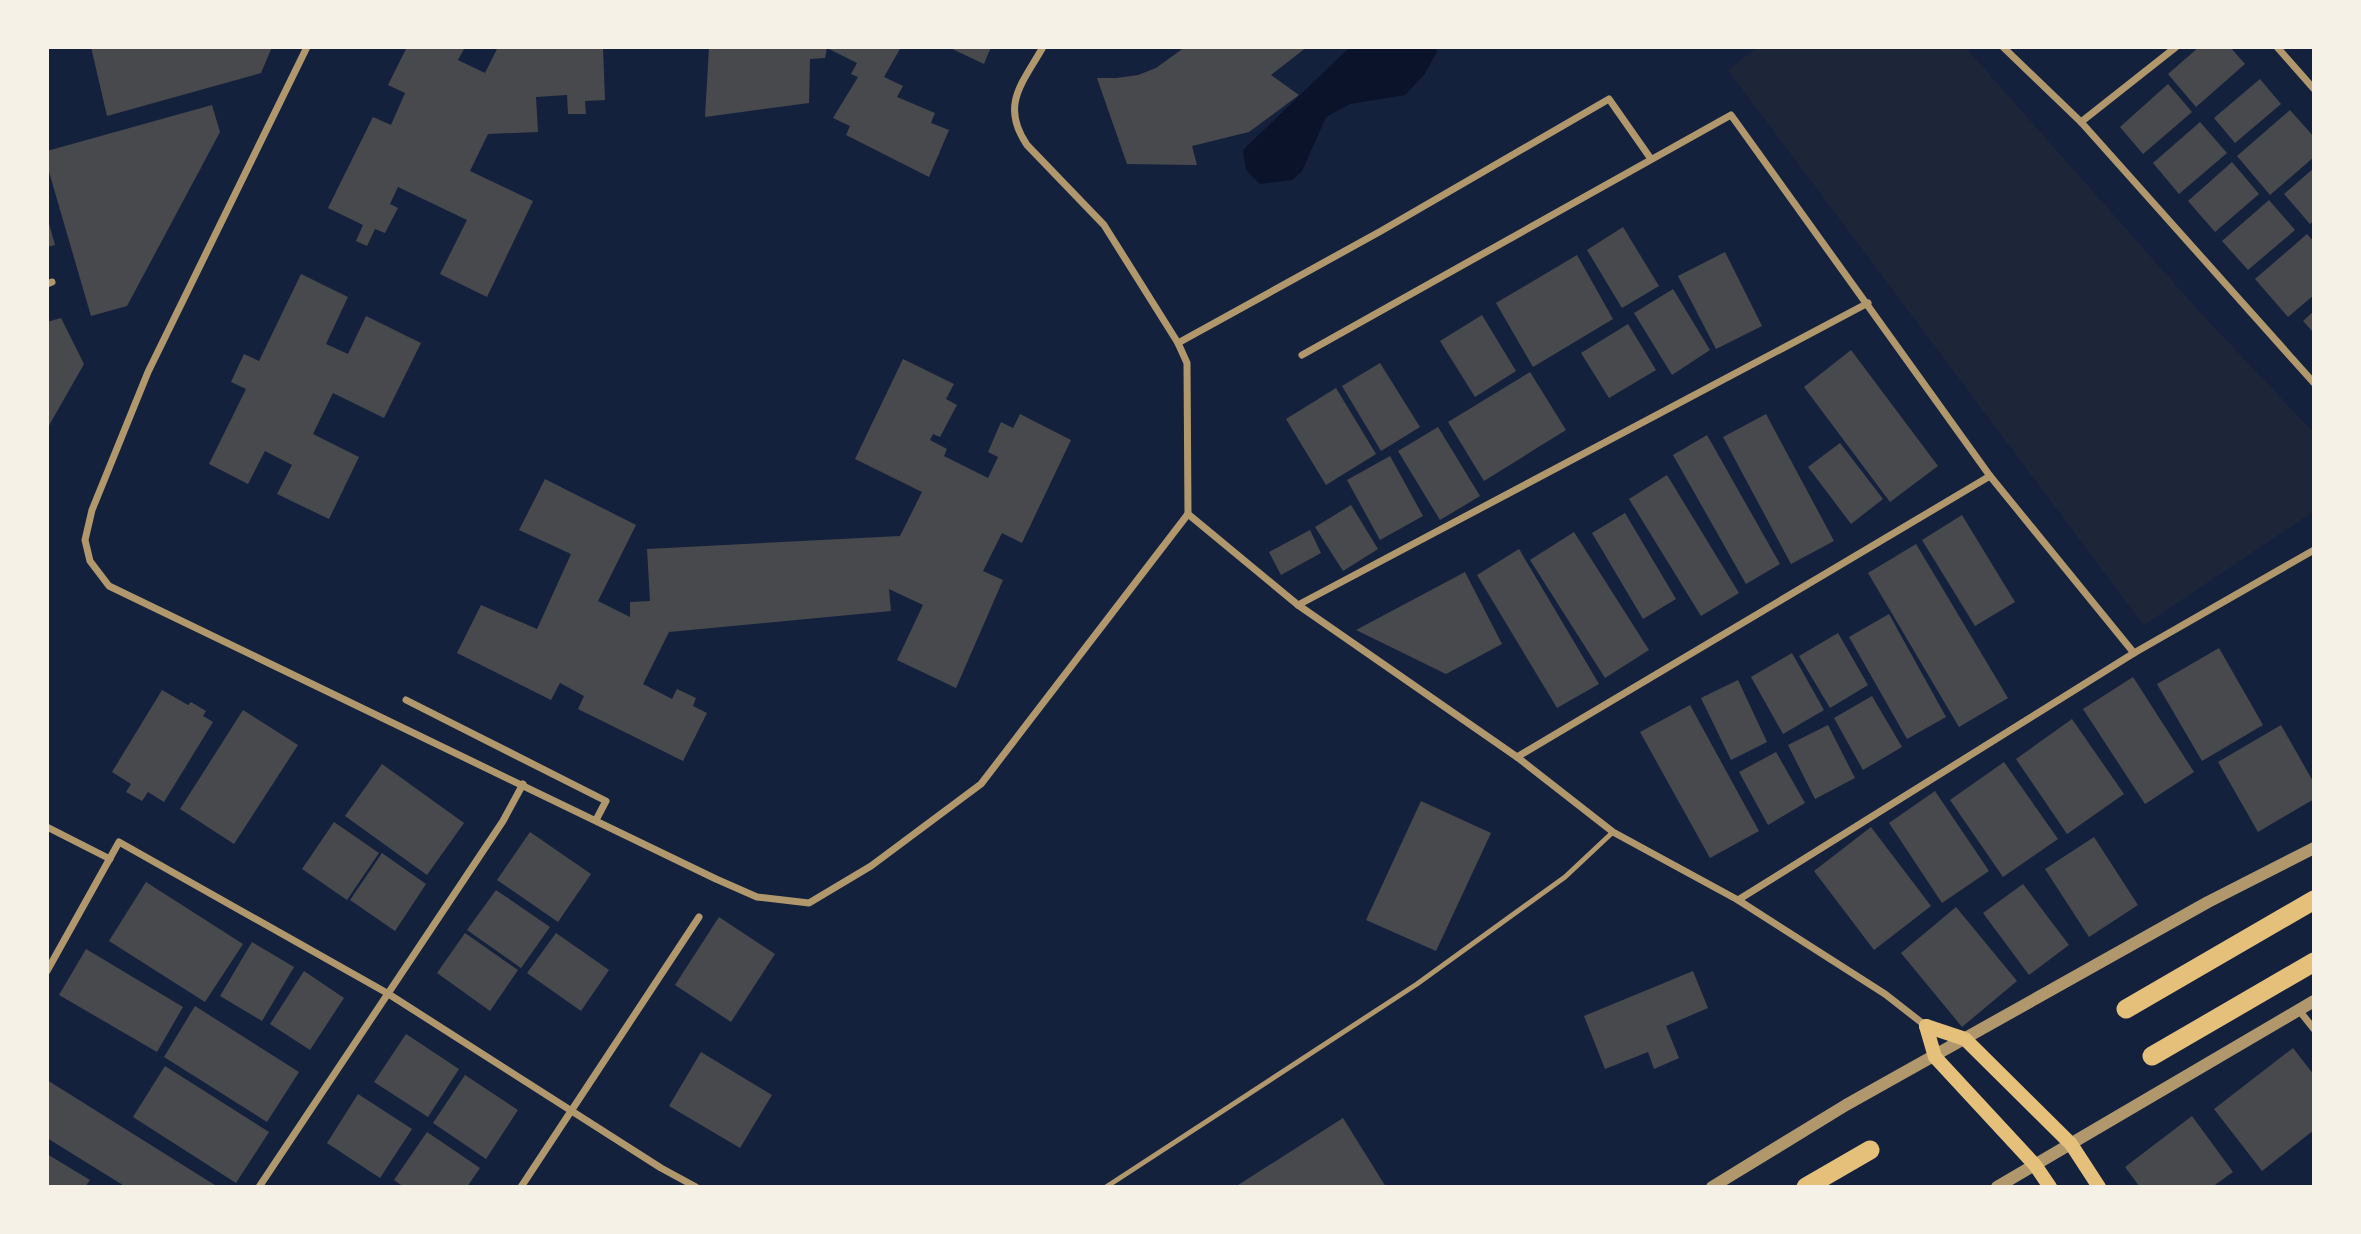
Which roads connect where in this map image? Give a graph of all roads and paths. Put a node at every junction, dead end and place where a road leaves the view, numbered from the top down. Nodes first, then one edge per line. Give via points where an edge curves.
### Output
1 (307, 47) edge
2 (1043, 47) edge
3 (2003, 47) edge
4 (2176, 47) edge
5 (2277, 47) edge
6 (2314, 89) edge
7 (2081, 122) junction
8 (1651, 159) junction
9 (1868, 303) junction
10 (1178, 343) junction
11 (1302, 355) dead end
12 (2314, 383) edge
13 (1990, 475) junction
14 (1188, 514) junction
15 (2314, 550) edge
16 (1298, 605) junction
17 (2134, 653) junction
18 (406, 700) dead end
19 (1517, 757) junction
20 (523, 784) junction
21 (596, 820) junction
22 (47, 827) edge
23 (1613, 832) junction
24 (2314, 848) edge
25 (110, 859) junction
26 (1738, 900) junction
27 (2314, 900) edge
28 (699, 916) dead end
29 (2314, 962) edge
30 (47, 971) edge
31 (387, 993) junction
32 (2314, 1001) edge
33 (2126, 1009) dead end
34 (2298, 1009) junction
35 (1926, 1026) junction
36 (2314, 1030) edge
37 (1965, 1039) junction
38 (2152, 1056) dead end
39 (1935, 1057) junction
40 (573, 1110) junction
41 (2071, 1144) junction
42 (1870, 1150) dead end
43 (2035, 1165) junction
44 (259, 1187) edge
45 (521, 1187) edge
46 (696, 1187) edge
47 (1106, 1187) edge
48 (1712, 1187) edge
49 (1806, 1187) edge
50 (1997, 1187) edge
51 (2050, 1187) edge
52 (2099, 1187) edge

1 - 20 street via 148,372 92,510 85,540 90,561 108,586
2 - 10 street via 1012,111 1017,131 1104,225
3 - 7 street
4 - 7 street
5 - 6 street
7 - 12 street
8 - 9 street via 1731,115
8 - 10 street via 1609,99
8 - 11 street
9 - 13 street
9 - 16 street
10 - 14 street via 1187,363
13 - 17 street
13 - 19 street
14 - 16 street
14 - 21 street via 981,784 871,866 808,903 757,897
15 - 17 street
16 - 19 street
17 - 26 street
18 - 21 street via 606,801
19 - 23 street
20 - 21 street
20 - 31 street
22 - 25 street
23 - 26 street
23 - 47 lane via 1565,877 1417,984
24 - 37 street
25 - 30 street
25 - 31 street via 119,842
26 - 35 street via 1885,994
27 - 33 highway
28 - 40 street
29 - 38 highway
31 - 40 street
31 - 44 street
32 - 34 street
34 - 36 street
34 - 41 street
35 - 37 main road
35 - 39 main road
37 - 39 street
37 - 41 main road
39 - 43 main road
39 - 48 street
40 - 45 street
40 - 46 street
41 - 43 street
41 - 52 main road
42 - 49 highway
43 - 50 street
43 - 51 main road

